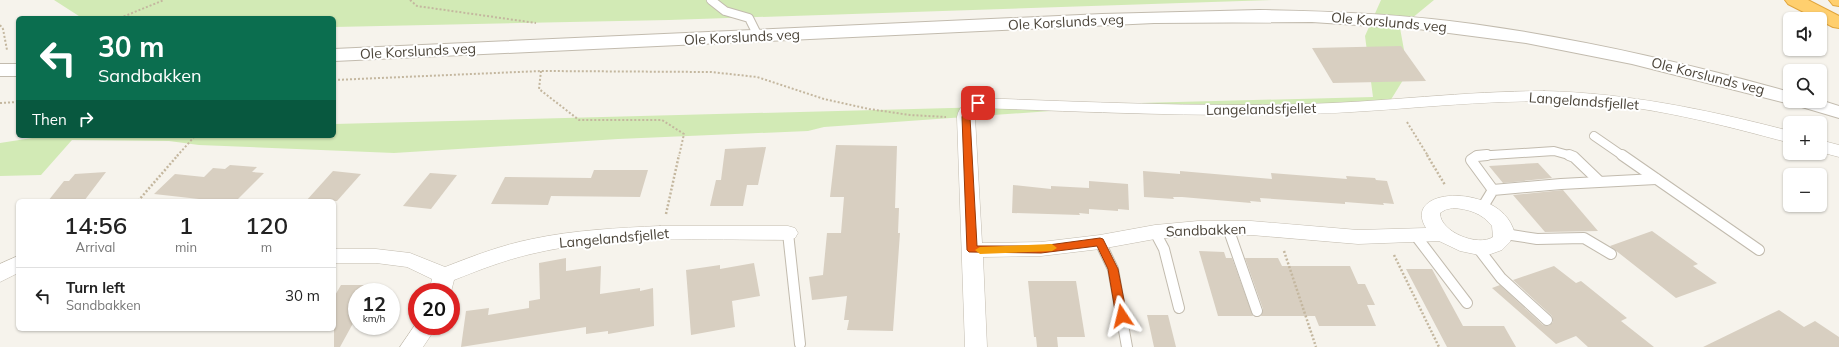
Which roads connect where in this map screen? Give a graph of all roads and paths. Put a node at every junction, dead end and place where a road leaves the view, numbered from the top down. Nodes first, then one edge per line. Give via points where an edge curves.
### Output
1 (164, 0) edge
2 (410, 0) edge
3 (711, 0) edge
4 (1794, 0) edge
5 (125, 16) edge
6 (536, 23) dead end
7 (1839, 23) edge
8 (0, 25) edge
9 (758, 36) junction
10 (6, 50) dead end
11 (336, 55) edge
12 (0, 70) edge
13 (16, 70) edge
14 (541, 71) junction
15 (336, 80) edge
16 (1783, 96) edge
17 (16, 102) edge
18 (0, 103) edge
19 (1826, 108) edge
20 (1839, 112) edge
21 (966, 117) junction
22 (1407, 122) dead end
23 (1783, 135) edge
24 (1594, 136) dead end
25 (193, 138) edge
26 (1827, 148) edge
27 (1839, 151) edge
28 (1656, 179) junction
29 (1599, 182) junction
30 (1493, 190) junction
31 (140, 199) edge
32 (1453, 201) junction
33 (1482, 208) junction
34 (1228, 228) junction
35 (1277, 230) junction
36 (1155, 232) junction
37 (662, 233) junction
38 (788, 233) joint
39 (1441, 234) junction
40 (1505, 234) junction
41 (1416, 236) junction
42 (1384, 237) junction
43 (1100, 242) junction
44 (1478, 248) junction
45 (972, 250) junction
46 (1759, 250) dead end
47 (1611, 254) dead end
48 (336, 256) edge
49 (16, 264) edge
50 (0, 274) edge
51 (442, 283) edge
52 (1466, 303) dead end
53 (1179, 308) dead end
54 (1257, 311) dead end
55 (1547, 320) dead end
56 (420, 335) edge
57 (800, 344) dead end
58 (411, 347) edge
59 (976, 347) edge
60 (1127, 347) edge
61 (1316, 347) edge
62 (1439, 347) edge

1 - 5 path
2 - 6 path via 417,6
3 - 9 lane via 725,11 749,18
4 - 7 highway
8 - 10 path
9 - 11 street, Ole Korslunds veg
9 - 16 street, Ole Korslunds veg via 1212,16 1365,19 1468,29 1569,44 1683,69
12 - 13 street
14 - 15 path
14 - 21 path via 733,73 756,77 824,99 869,109 910,115
14 - 37 path via 539,89 579,120 662,120 684,134
17 - 18 path
19 - 20 street
21 - 23 street, Langelandsfjellet via 967,110 978,103 1203,110 1307,109 1505,96 1546,96 1603,100 1683,111
21 - 45 street
22 - 32 path
24 - 28 lane
25 - 31 path
26 - 27 street
28 - 29 lane
28 - 46 lane
29 - 30 lane
29 - 30 lane via 1574,157 1554,152 1478,156 1471,160
30 - 33 lane
32 - 33 street
32 - 39 street via 1435,206 1431,211 1430,218
33 - 40 street via 1499,220
34 - 35 street, Sandbakken
34 - 36 street, Sandbakken
34 - 54 lane
35 - 42 street, Sandbakken
35 - 61 path
36 - 43 street, Sandbakken
36 - 53 lane via 1164,249
37 - 38 street, Langelandsfjellet
37 - 51 street, Langelandsfjellet via 584,238 533,246 489,258
38 - 57 lane
39 - 41 street, Sandbakken
39 - 44 street via 1465,246
40 - 44 street via 1497,245
40 - 47 lane via 1537,239 1584,238
41 - 42 street, Sandbakken
41 - 52 lane
42 - 62 path
43 - 45 street, Sandbakken via 1041,249
43 - 60 lane via 1113,269
44 - 55 lane via 1490,268
45 - 59 street
48 - 51 street, Langelandsfjellet via 376,256 410,260
49 - 50 street
56 - 58 street

